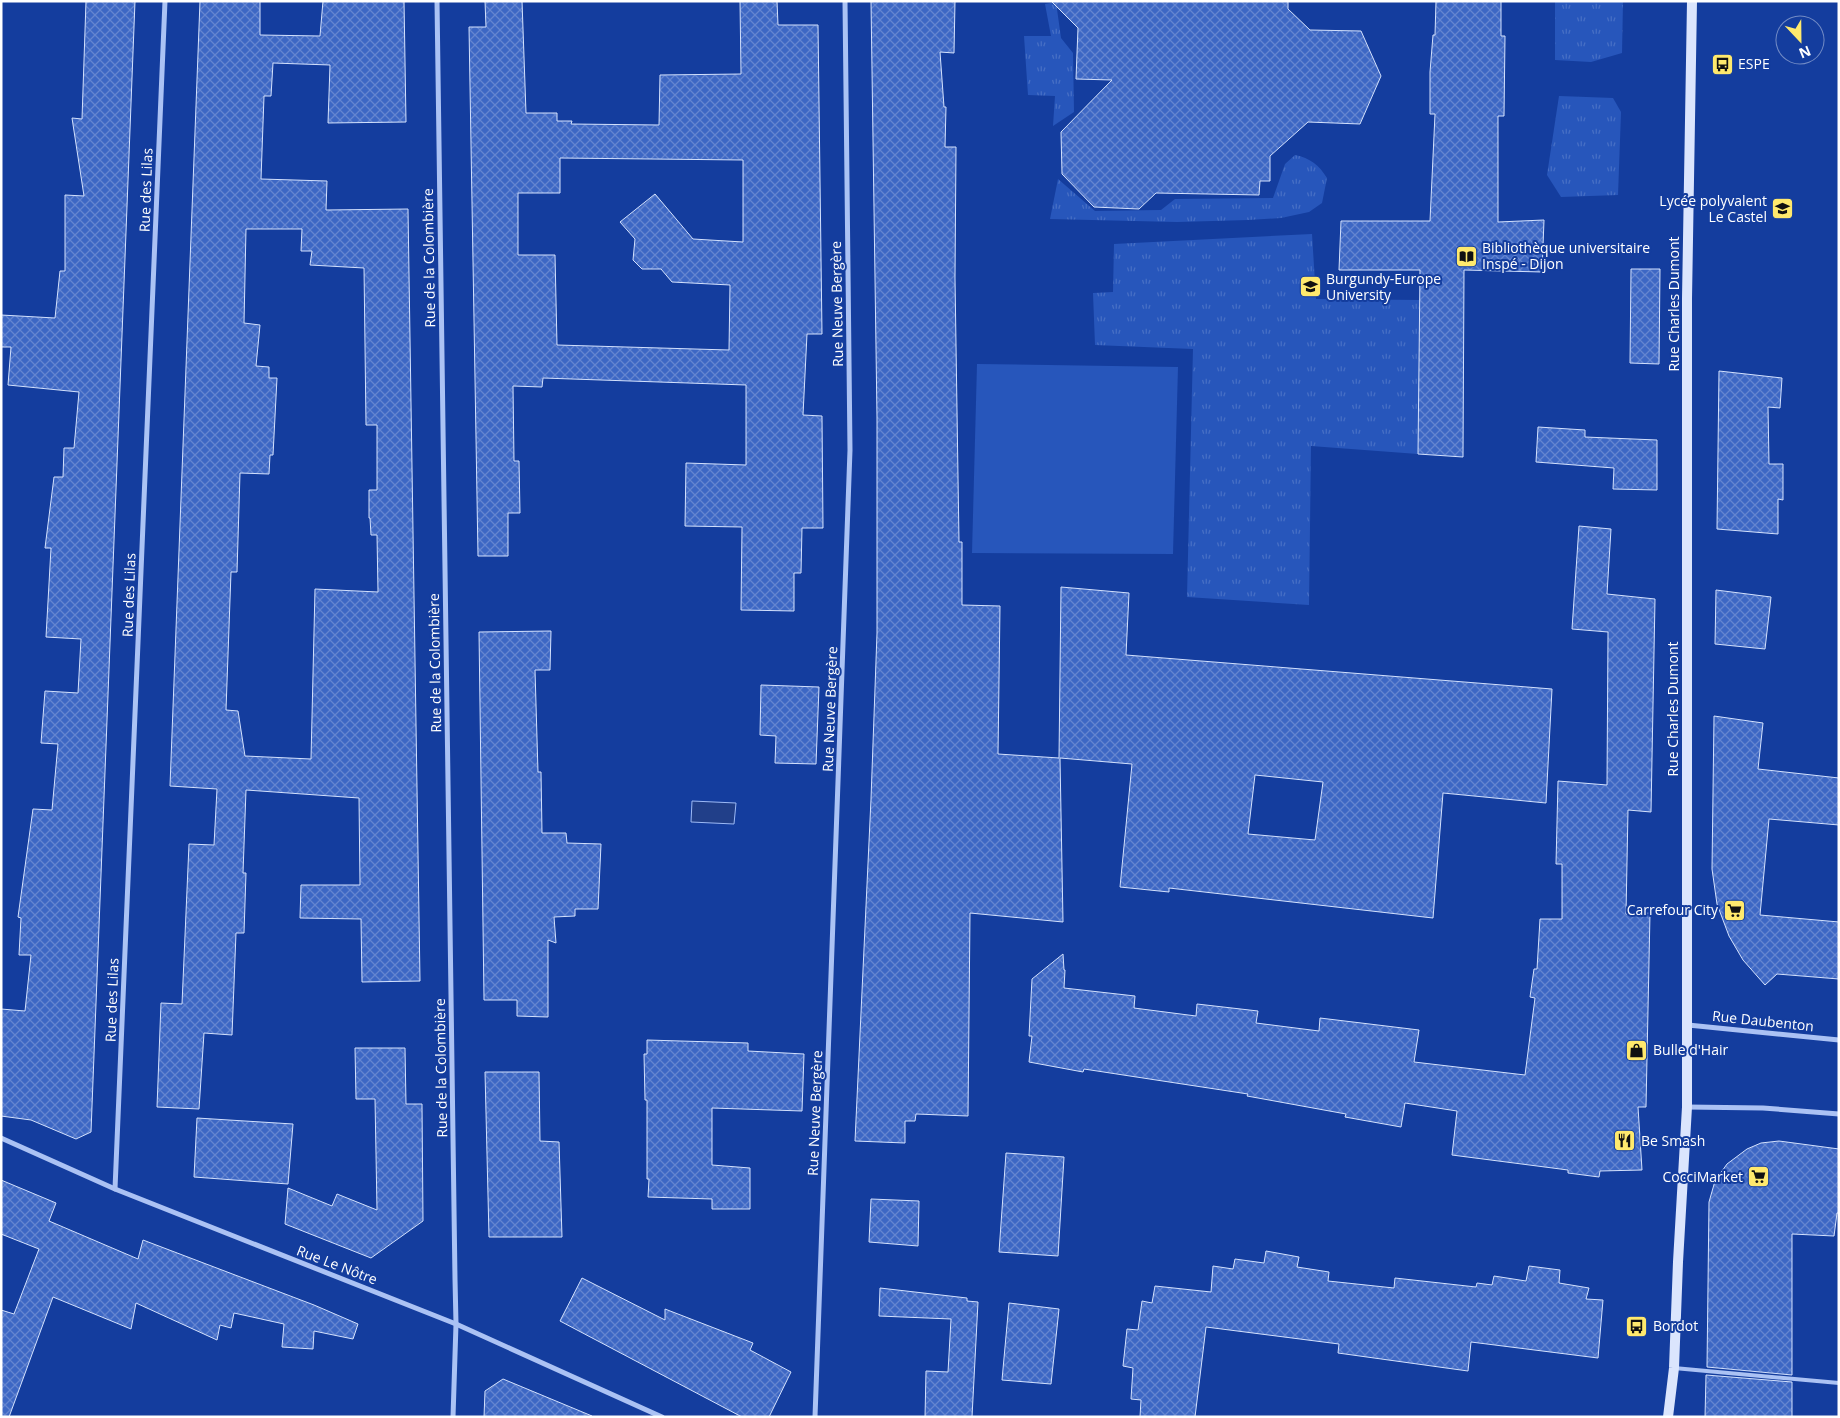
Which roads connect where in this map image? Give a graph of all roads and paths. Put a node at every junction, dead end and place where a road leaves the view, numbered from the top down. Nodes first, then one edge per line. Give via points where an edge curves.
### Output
1 (165, 1) edge
2 (437, 1) edge
3 (845, 1) edge
4 (1692, 1) edge
5 (1686, 1025) junction
6 (1839, 1040) edge
7 (1687, 1107) junction
8 (1839, 1114) edge
9 (1, 1138) edge
10 (115, 1190) junction
11 (456, 1324) junction
12 (1674, 1368) junction
13 (1839, 1383) edge
14 (453, 1417) edge
15 (662, 1417) edge
16 (815, 1417) edge
17 (1668, 1417) edge

1 - 10 street, Rue des Lilas
2 - 11 street, Rue de la Colombière
3 - 16 street, Rue Neuve Bergère via 850,450
4 - 5 street, Rue Charles Dumont via 1687,299
5 - 6 street, Rue Daubenton
5 - 7 street, Rue Charles Dumont
7 - 8 street
7 - 12 street, Rue Charles Dumont
9 - 10 street, Rue Le Nôtre
10 - 11 street, Rue Le Nôtre
11 - 14 street, Rue de la Colombière
11 - 15 street, Rue Le Nôtre
12 - 13 lane
12 - 17 street, Rue Charles Dumont

